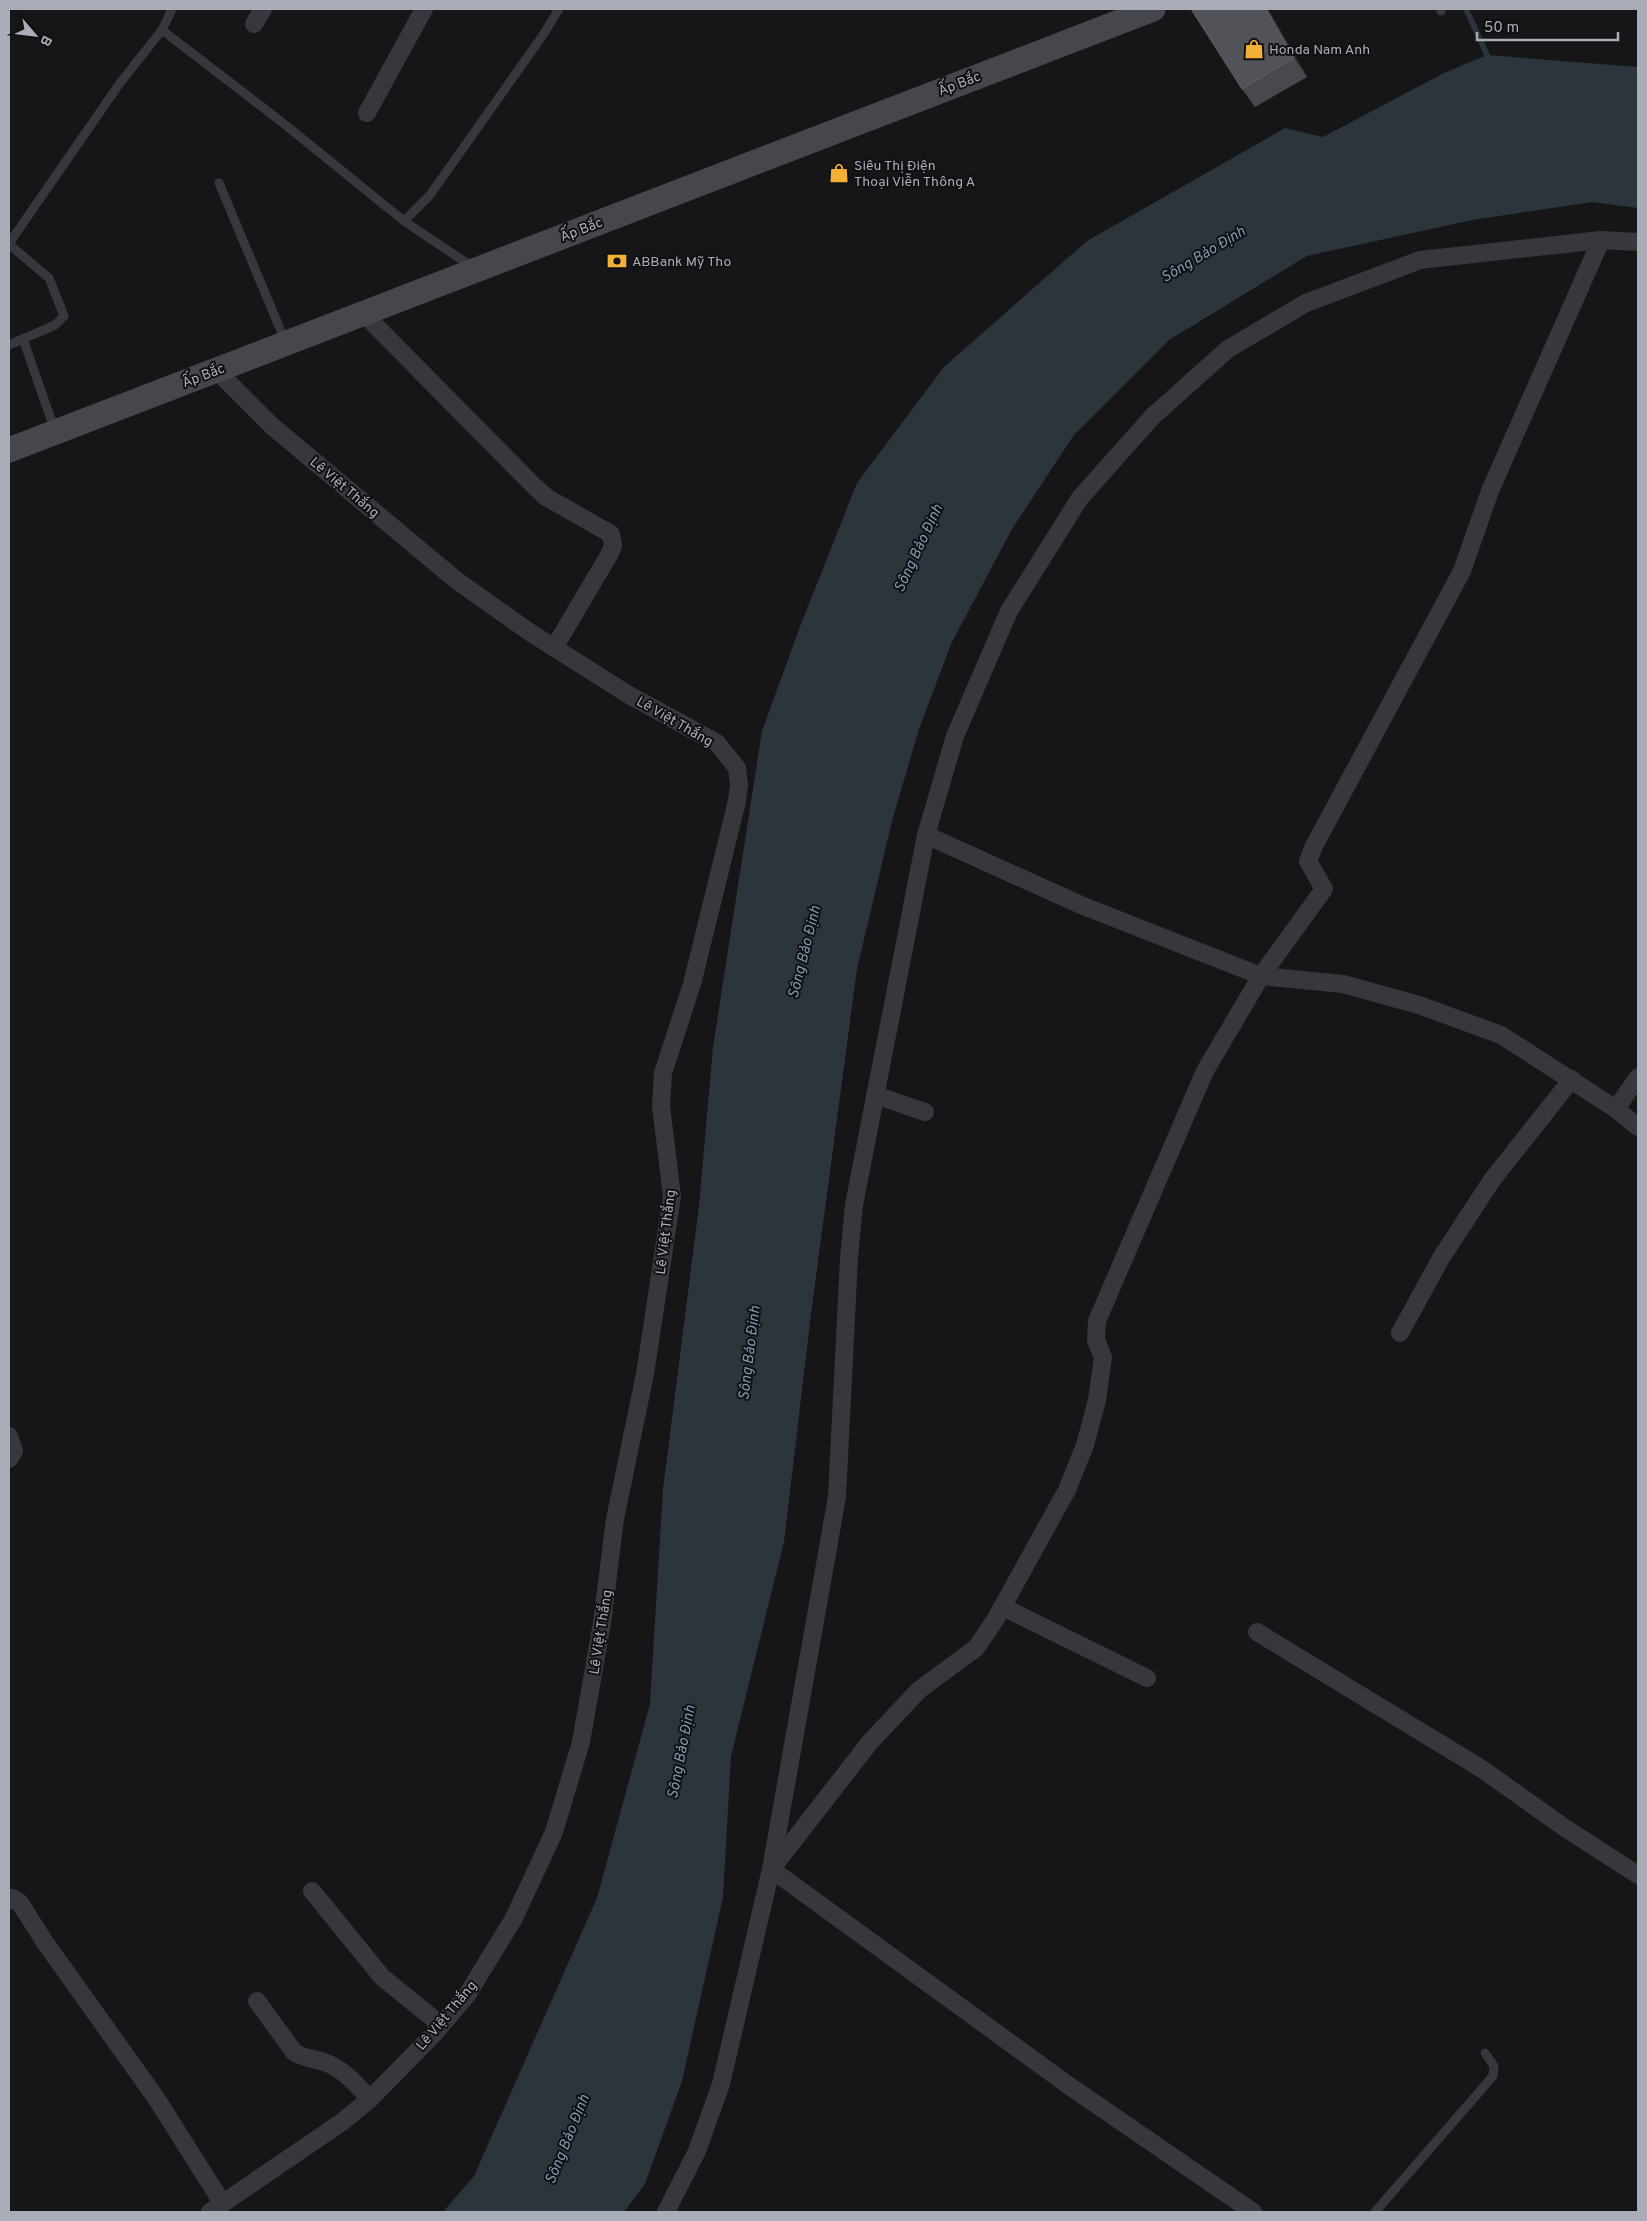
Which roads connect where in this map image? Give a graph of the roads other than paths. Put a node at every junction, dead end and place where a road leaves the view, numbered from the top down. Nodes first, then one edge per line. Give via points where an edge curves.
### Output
1 (172, 9) edge
2 (424, 9) edge
3 (559, 9) edge
4 (1153, 9) edge
5 (162, 30) junction
6 (367, 113) dead end
7 (219, 183) dead end
8 (404, 221) junction
9 (1601, 240) junction
10 (1638, 242) edge
11 (476, 270) junction
12 (363, 313) junction
13 (23, 339) junction
14 (286, 343) junction
15 (9, 345) edge
16 (216, 370) junction
17 (56, 432) junction
18 (9, 450) edge
19 (554, 648) junction
20 (926, 835) junction
21 (1262, 976) junction
22 (1638, 1077) edge
23 (1572, 1079) junction
24 (875, 1095) junction
25 (1616, 1108) junction
26 (924, 1112) dead end
27 (1638, 1127) edge
28 (1400, 1333) dead end
29 (9, 1436) edge
30 (9, 1459) edge
31 (1003, 1607) junction
32 (1258, 1632) dead end
33 (1147, 1678) dead end
34 (771, 1869) junction
35 (1638, 1875) edge
36 (312, 1891) dead end
37 (9, 1901) edge
38 (257, 2001) dead end
39 (441, 2025) junction
40 (1485, 2053) dead end
41 (370, 2099) junction
42 (216, 2208) edge
43 (666, 2212) edge
44 (1253, 2212) edge
45 (1375, 2212) edge

1 - 5 lane
2 - 6 street
3 - 8 lane via 430,195
4 - 11 main road, Ấp Bắc
5 - 8 lane
5 - 13 lane via 120,83 10,242 49,278 64,316 55,325
7 - 14 lane
8 - 11 lane
9 - 10 street
9 - 20 street via 1420,260 1306,303 1221,355 1153,416 1080,498 1009,611 955,736
9 - 21 street via 1490,491 1462,571 1314,846 1308,862 1324,889
11 - 12 main road, Ấp Bắc
12 - 14 main road, Ấp Bắc
12 - 19 street via 541,492 611,534 613,546 609,555
13 - 15 lane
13 - 17 lane
14 - 16 main road, Ấp Bắc
16 - 17 main road, Ấp Bắc
16 - 19 street, Lê Việt Thắng via 272,426 456,580
17 - 18 main road, Ấp Bắc
19 - 39 street, Lê Việt Thắng via 629,695 716,743 737,768 739,785 692,984 663,1074 660,1106 672,1196 645,1374 615,1519 602,1623 581,1742 554,1832 514,1918 467,1995
20 - 21 street via 1081,905
20 - 24 street
21 - 23 street via 1343,984 1419,1005 1501,1035
21 - 31 street via 1195,1091 1097,1321 1096,1340 1103,1357 1097,1400 1085,1445 1067,1490
22 - 25 street
23 - 25 street
23 - 28 street via 1492,1180 1441,1258
24 - 26 street
24 - 34 street via 854,1204 837,1497
25 - 27 street
29 - 30 street via 14,1451
31 - 33 street
31 - 34 street via 976,1648 918,1690 870,1742
32 - 35 street via 1482,1769
34 - 43 street via 721,2084 697,2151
34 - 44 street via 1068,2085
36 - 39 street via 382,1978
37 - 42 street via 12,1898 20,1903 156,2098
38 - 41 street via 294,2052 337,2067
39 - 41 street, Lê Việt Thắng
40 - 45 lane via 1494,2066 1493,2076
41 - 42 street, Lê Việt Thắng via 342,2122

